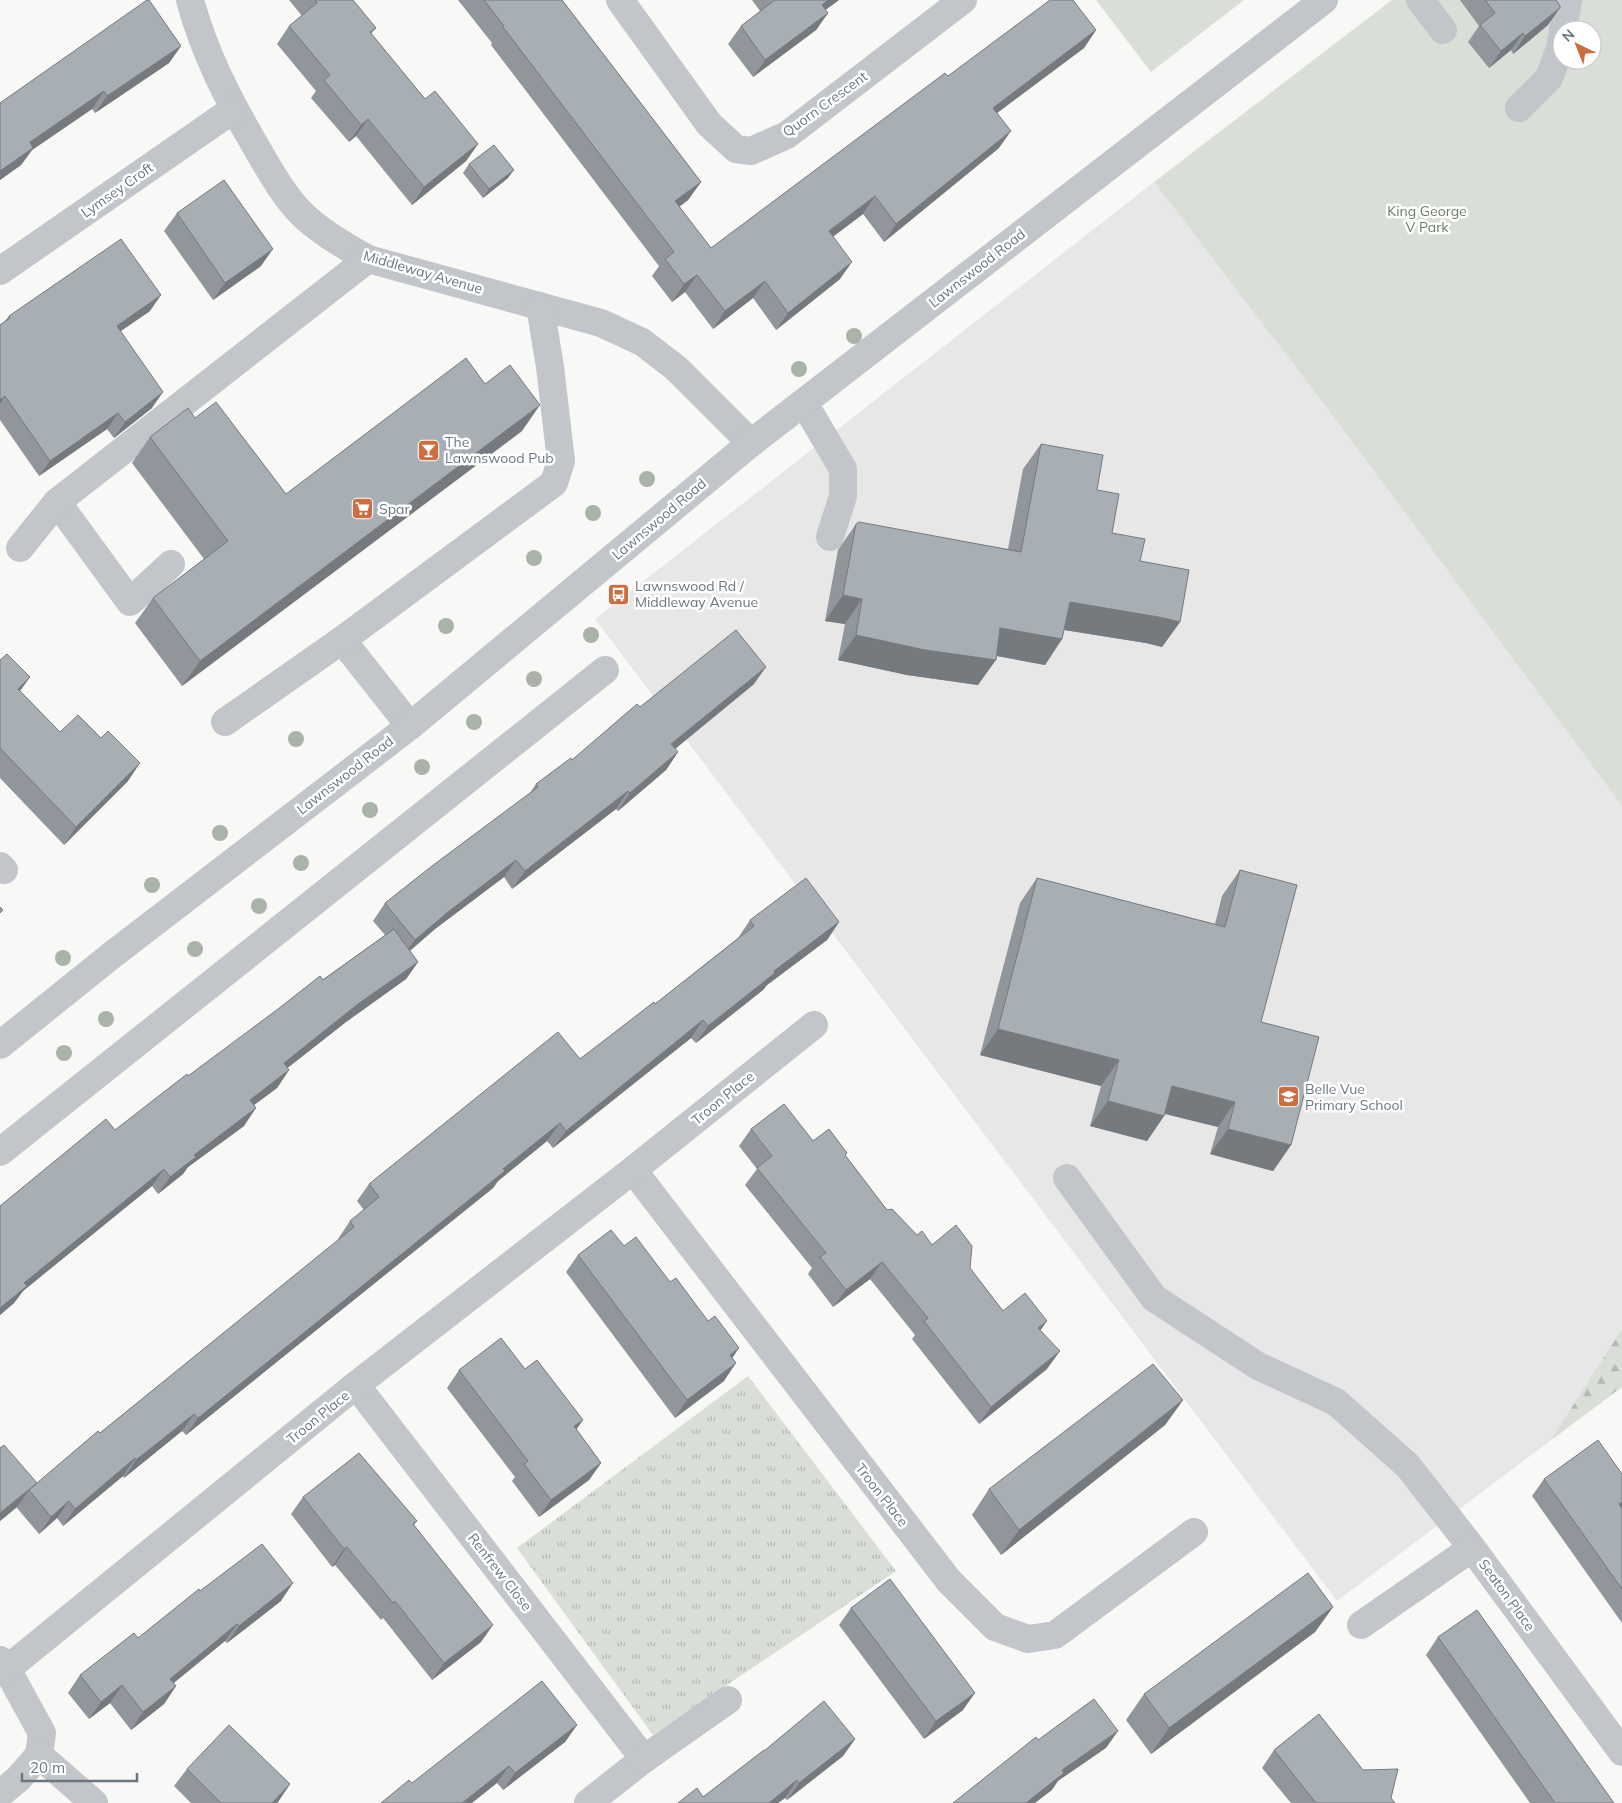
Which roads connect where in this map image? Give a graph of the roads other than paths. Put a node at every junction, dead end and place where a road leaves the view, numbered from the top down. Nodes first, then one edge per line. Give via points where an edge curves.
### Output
1 (190, 0) edge
2 (620, 0) edge
3 (963, 0) edge
4 (1324, 0) edge
5 (1420, 0) edge
6 (1568, 0) edge
7 (1565, 20) edge
8 (1443, 30) dead end
9 (1552, 70) edge
10 (1519, 108) dead end
11 (234, 110) junction
12 (368, 259) junction
13 (0, 271) edge
14 (540, 306) junction
15 (804, 403) junction
16 (751, 443) junction
17 (57, 502) junction
18 (830, 537) dead end
19 (20, 548) dead end
20 (171, 564) dead end
21 (342, 640) junction
22 (605, 670) dead end
23 (225, 722) dead end
24 (410, 726) junction
25 (814, 1025) dead end
26 (0, 1045) edge
27 (0, 1152) edge
28 (633, 1170) junction
29 (1067, 1178) dead end
30 (356, 1385) junction
31 (1194, 1532) dead end
32 (1472, 1548) junction
33 (1361, 1625) dead end
34 (4, 1665) edge
35 (728, 1700) dead end
36 (1622, 1752) edge
37 (39, 1755) junction
38 (644, 1759) junction
39 (0, 1794) edge
40 (94, 1803) edge
41 (588, 1803) edge

1 - 11 street, Middleway Avenue via 205,48
2 - 3 street, Quorn Crescent via 709,124 736,149 751,151 787,135
4 - 15 street, Lawnswood Road
5 - 8 street
6 - 7 street
9 - 10 street via 1549,78
11 - 12 street, Middleway Avenue via 274,180 302,214 344,246
11 - 13 street, Lymsey Croft
12 - 14 street, Middleway Avenue
12 - 17 street
14 - 16 street, Middleway Avenue via 601,323 642,342 676,368
14 - 21 street via 561,461 554,483
15 - 16 street, Lawnswood Road
15 - 18 street via 843,469 843,496
16 - 24 street, Lawnswood Road
17 - 19 street
17 - 20 street via 130,602
21 - 23 street
21 - 24 street
22 - 27 street
24 - 26 street, Lawnswood Road via 112,954
25 - 28 street, Troon Place
28 - 30 street, Troon Place
28 - 31 street, Troon Place via 949,1581 994,1627 1028,1639 1055,1635
29 - 32 street via 1154,1298 1258,1366 1336,1402 1408,1466
30 - 34 street, Troon Place
30 - 38 street, Renfrew Close
32 - 33 street, Seaton Place
32 - 36 street, Seaton Place
34 - 37 street, Troon Place via 42,1732
35 - 38 street
37 - 39 street
37 - 40 street
38 - 41 street

